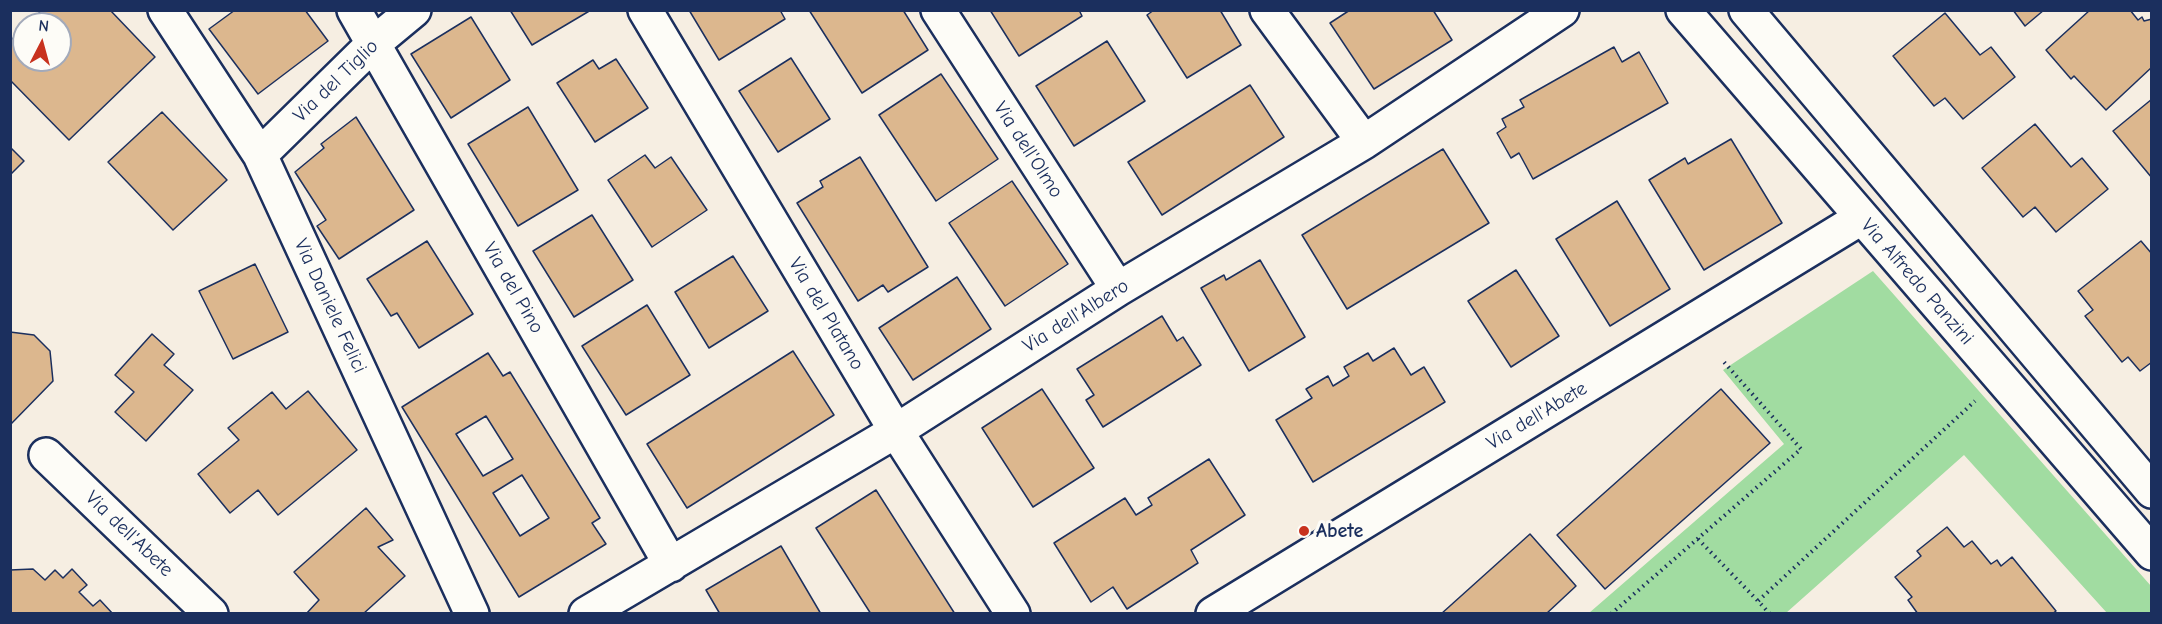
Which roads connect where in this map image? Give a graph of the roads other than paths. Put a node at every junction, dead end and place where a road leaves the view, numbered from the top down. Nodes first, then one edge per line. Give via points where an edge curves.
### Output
1 (165, 10) edge
2 (354, 10) edge
3 (414, 10) edge
4 (645, 10) edge
5 (938, 10) edge
6 (1267, 10) edge
7 (1562, 10) edge
8 (1683, 10) edge
9 (1746, 10) edge
10 (373, 44) junction
11 (1364, 142) junction
12 (260, 155) junction
13 (1861, 218) junction
14 (1118, 289) junction
15 (896, 431) junction
16 (46, 455) dead end
17 (2151, 491) edge
18 (2151, 553) edge
19 (671, 565) junction
20 (211, 614) edge
21 (472, 614) edge
22 (586, 614) edge
23 (1013, 614) edge
24 (1213, 614) edge

1 - 12 street, Via Daniele Felici
2 - 10 street, Via del Pino
3 - 10 street, Via del Tiglio
4 - 15 street, Via del Platano
5 - 14 street, Via dell'Olmo
6 - 11 street
7 - 11 street, Via dell'Albero
8 - 13 street, Via Alfredo Panzini
9 - 17 street
10 - 12 street, Via del Tiglio
10 - 19 street, Via del Pino
11 - 14 street, Via dell'Albero
12 - 21 street, Via Daniele Felici
13 - 18 street, Via Alfredo Panzini
13 - 24 street, Via dell'Abete
14 - 15 street, Via dell'Albero
15 - 19 street, Via dell'Albero
15 - 23 street, Via del Platano
16 - 20 street, Via dell'Abete
19 - 22 street, Via dell'Albero

